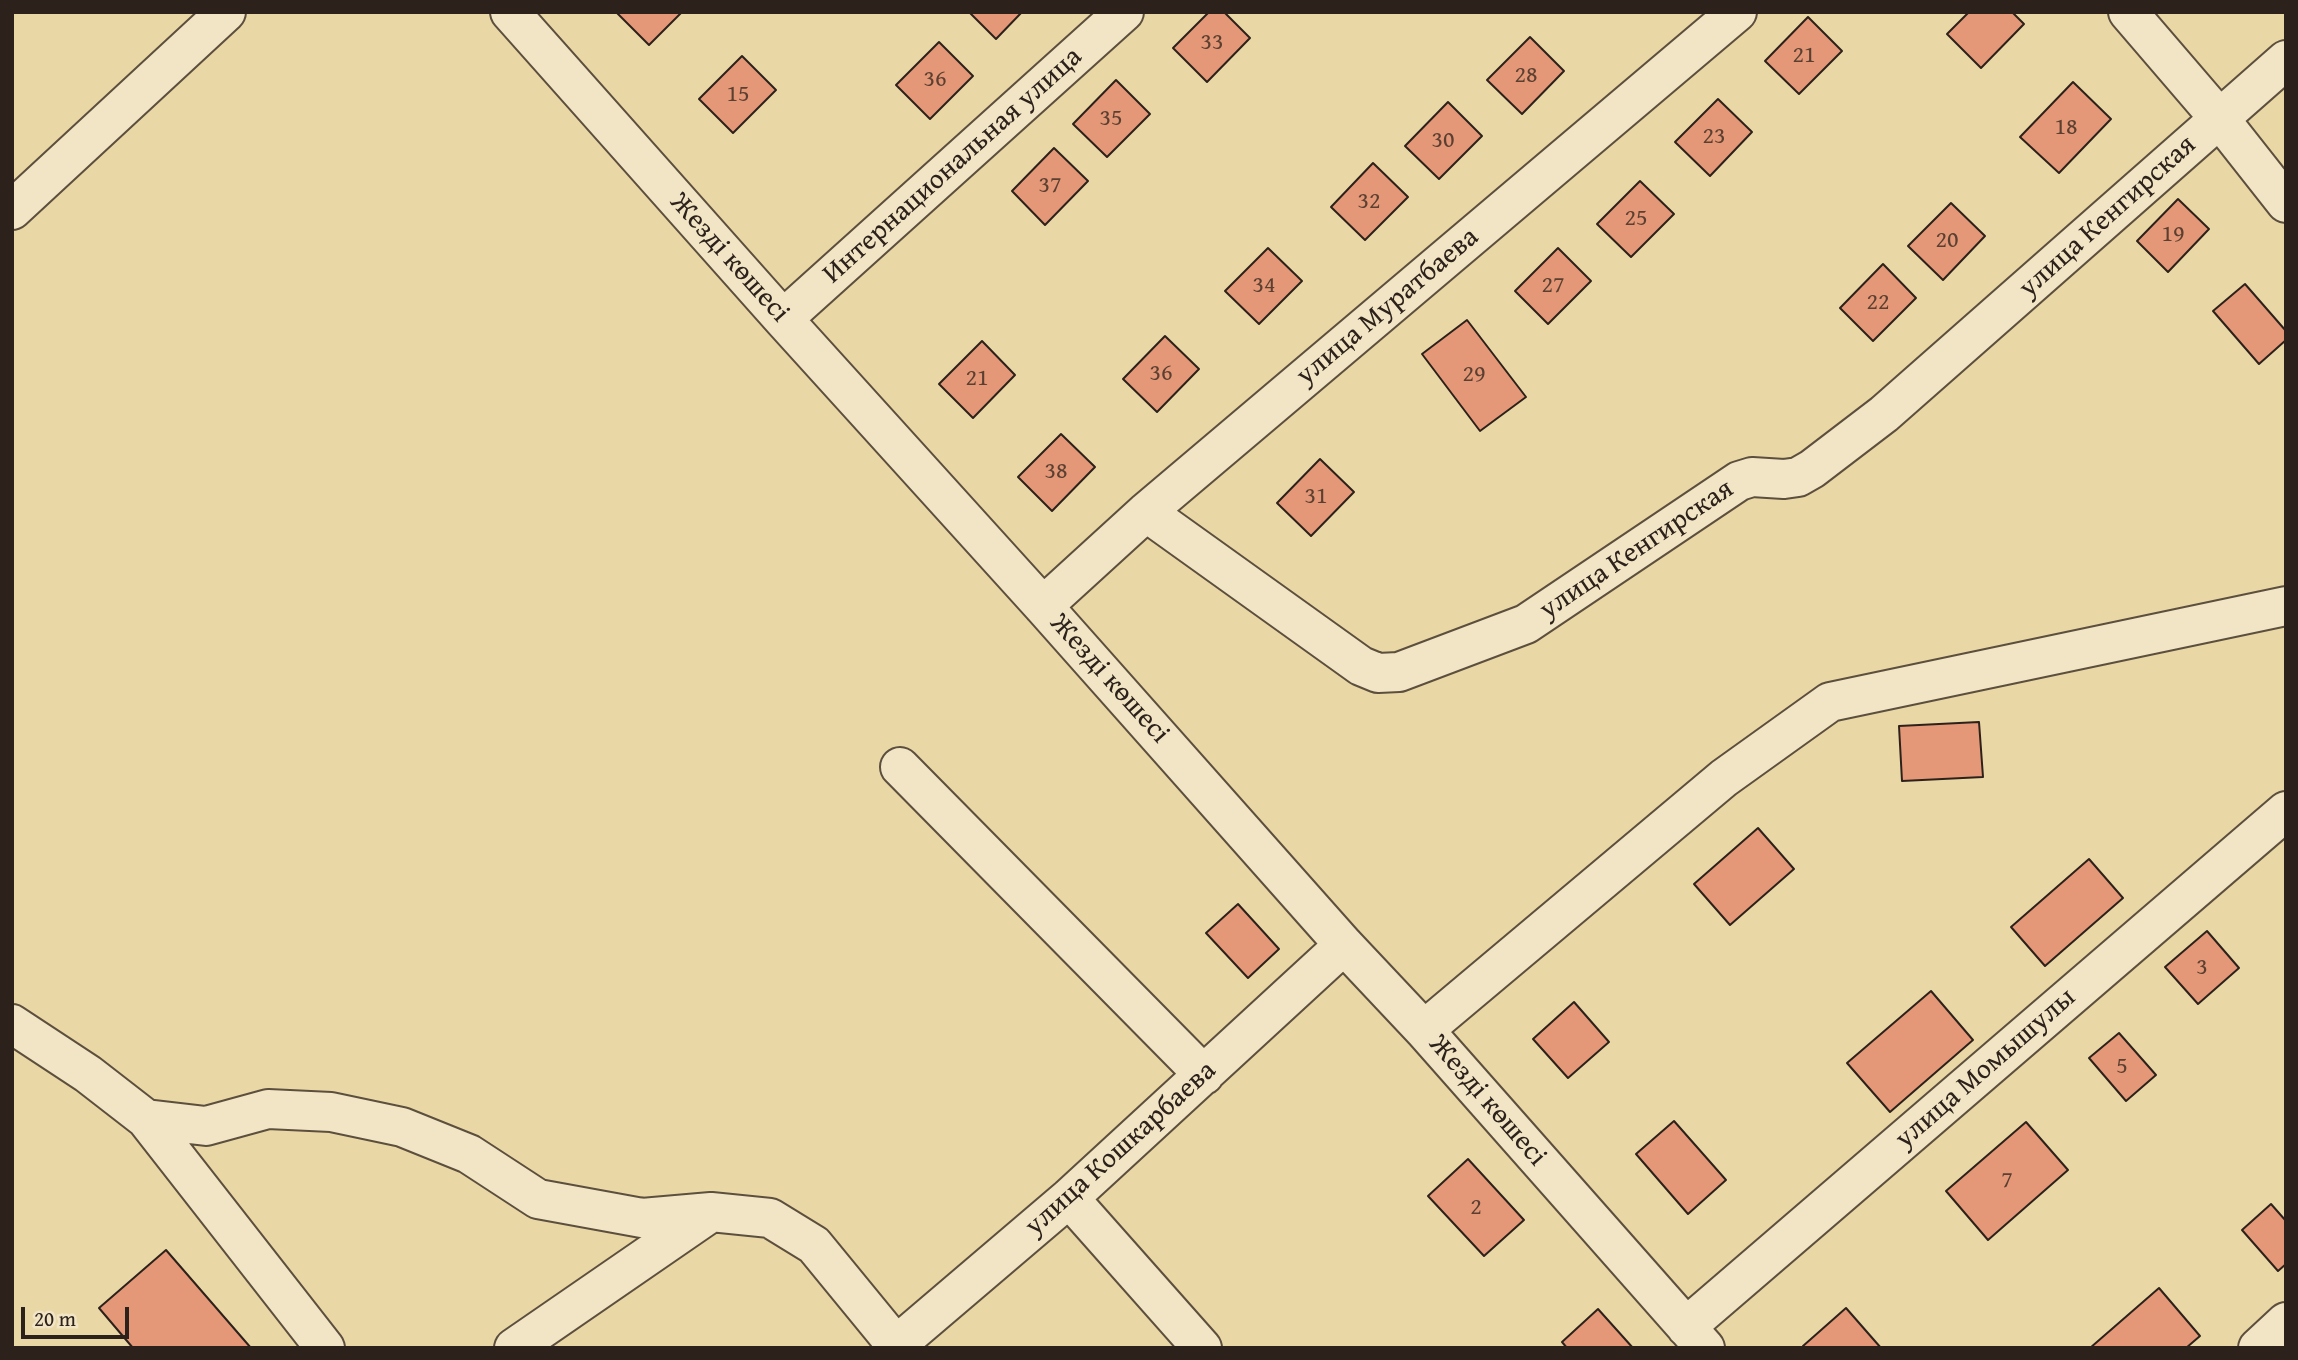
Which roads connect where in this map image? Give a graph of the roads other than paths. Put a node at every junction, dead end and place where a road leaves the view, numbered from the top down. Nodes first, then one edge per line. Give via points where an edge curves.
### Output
1 (226, 12) edge
2 (1124, 12) edge
3 (1737, 12) edge
4 (2128, 12) edge
5 (525, 17) edge
6 (2286, 60) edge
7 (2219, 118) junction
8 (2286, 202) edge
9 (12, 210) edge
10 (783, 319) junction
11 (1146, 512) junction
12 (1043, 606) junction
13 (2286, 606) edge
14 (900, 768) dead end
15 (2286, 811) edge
16 (1344, 944) junction
17 (12, 1024) edge
18 (1424, 1030) junction
19 (1204, 1075) junction
20 (146, 1119) junction
21 (1069, 1198) junction
22 (711, 1212) junction
23 (2286, 1322) edge
24 (1696, 1337) edge
25 (895, 1346) edge
26 (325, 1348) edge
27 (514, 1348) edge
28 (1202, 1348) edge
29 (2258, 1348) edge

1 - 9 street
2 - 10 street, Интернациональная улица
3 - 11 street, улица Муратбаева
4 - 7 street
5 - 10 street, Жезді көшесі
6 - 7 street, улица Кенгирская
7 - 8 street
7 - 11 street, улица Кенгирская via 1884,414 1812,469 1798,477 1739,481 1526,624 1399,672 1378,673 1361,666
10 - 12 street, Жезді көшесі
11 - 12 street, улица Муратбаева
12 - 16 street, Жезді көшесі
13 - 18 street via 1830,702 1724,778
14 - 19 street
15 - 24 street, улица Момышулы
16 - 18 street, Жезді көшесі
16 - 19 street, улица Кошкарбаева
17 - 20 street
18 - 24 street, Жезді көшесі
19 - 21 street, улица Кошкарбаева
20 - 22 street via 206,1126 268,1109 331,1112 402,1127 469,1154 537,1199 642,1218
20 - 26 street
21 - 25 street, улица Кошкарбаева
21 - 28 street
22 - 25 street via 770,1218 814,1245
22 - 27 street
23 - 29 street

